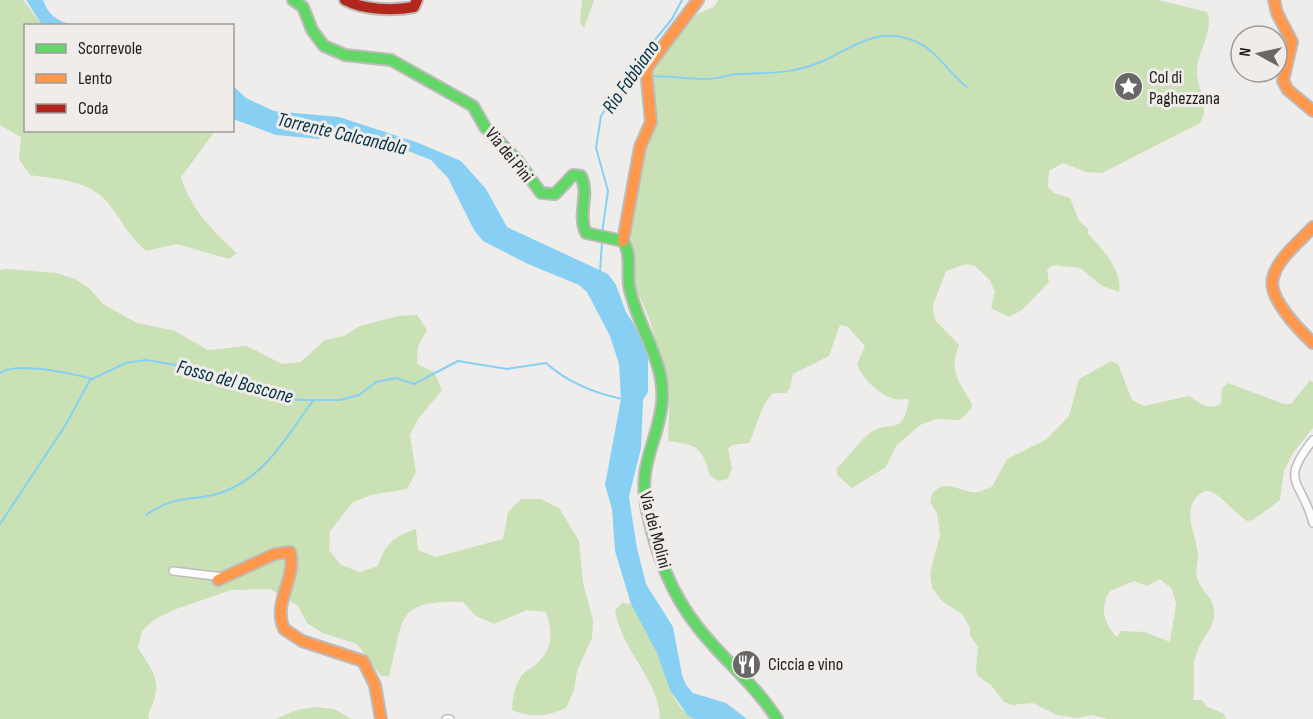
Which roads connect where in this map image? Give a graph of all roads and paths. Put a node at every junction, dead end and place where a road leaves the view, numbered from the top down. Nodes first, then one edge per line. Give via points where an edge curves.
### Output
1 (293, 0) edge
2 (345, 0) edge
3 (417, 0) edge
4 (698, 0) edge
5 (1274, 0) edge
6 (1313, 111) edge
7 (1313, 227) edge
8 (622, 240) junction
9 (1313, 343) edge
10 (1313, 440) edge
11 (1313, 523) edge
12 (173, 571) dead end
13 (222, 579) joint
14 (381, 719) edge
15 (446, 719) edge
16 (450, 719) edge
17 (777, 719) edge

1 - 8 street, Via dei Pini via 303,7 324,46 345,55 391,60 473,106 485,127 518,161 541,193 555,194 573,175 581,176 585,186 581,227 601,238
2 - 3 street via 353,5 402,9 414,7
4 - 8 street via 646,69 651,122 640,147
5 - 6 street via 1275,13 1292,40 1292,50 1281,74 1283,85
7 - 9 street via 1277,267 1272,287 1292,323
8 - 17 street, Via dei Molini via 628,252 629,287 662,376 660,418 643,476 645,498 664,565 677,599 757,689
10 - 11 street via 1299,457 1293,479
12 - 13 street
13 - 14 street via 275,554 290,552 293,570 280,615 283,628 296,639 363,661 375,685
15 - 16 street

